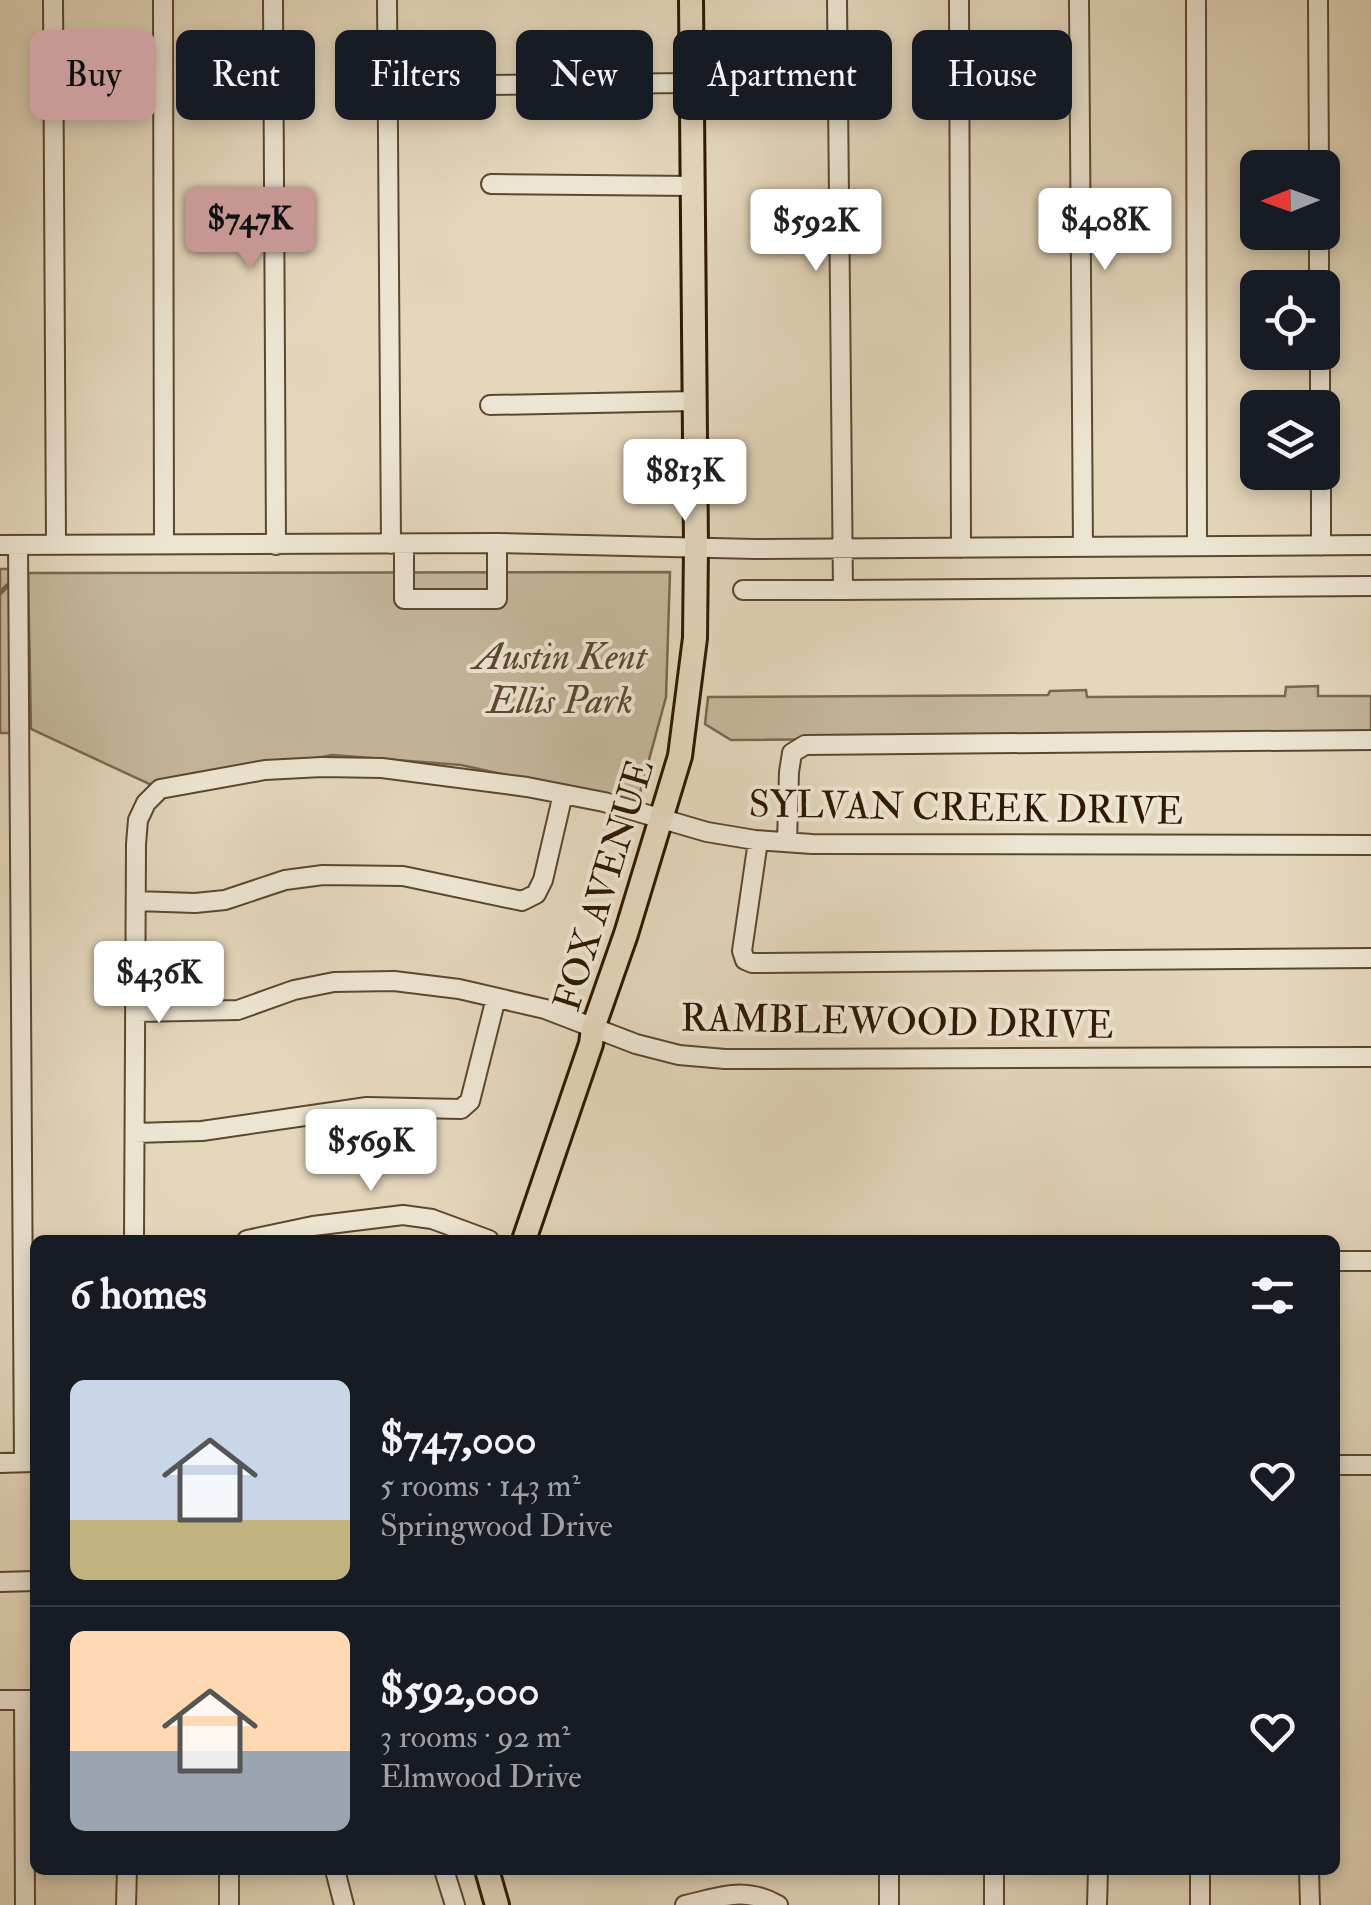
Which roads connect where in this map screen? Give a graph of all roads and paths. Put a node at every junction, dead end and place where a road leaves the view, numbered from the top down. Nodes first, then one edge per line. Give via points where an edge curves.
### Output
1 (53, 0) edge
2 (162, 0) edge
3 (272, 0) edge
4 (388, 0) edge
5 (691, 0) edge
6 (837, 0) edge
7 (958, 0) edge
8 (1079, 0) edge
9 (1196, 0) edge
10 (1318, 0) edge
11 (388, 30) edge
12 (691, 30) edge
13 (673, 82) edge
14 (496, 85) edge
15 (389, 120) edge
16 (692, 120) edge
17 (1319, 150) edge
18 (491, 184) dead end
19 (693, 186) junction
20 (694, 401) junction
21 (490, 405) dead end
22 (1321, 490) edge
23 (497, 543) junction
24 (56, 544) junction
25 (164, 544) junction
26 (397, 544) junction
27 (9, 545) edge
28 (276, 545) junction
29 (1371, 545) edge
30 (1197, 546) junction
31 (1321, 546) junction
32 (1083, 547) junction
33 (696, 548) junction
34 (841, 548) junction
35 (962, 548) junction
36 (1371, 586) edge
37 (743, 590) dead end
38 (843, 590) junction
39 (1371, 740) edge
40 (563, 794) junction
41 (661, 820) junction
42 (758, 840) junction
43 (787, 842) junction
44 (1371, 845) edge
45 (136, 901) junction
46 (1371, 958) edge
47 (496, 998) junction
48 (136, 1012) junction
49 (594, 1028) junction
50 (1371, 1057) edge
51 (135, 1133) junction
52 (134, 1235) edge
53 (270, 1235) edge
54 (475, 1235) edge
55 (526, 1235) edge
56 (1371, 1260) edge
57 (1340, 1261) edge
58 (29, 1462) edge
59 (0, 1463) edge
60 (1340, 1465) edge
61 (1371, 1465) edge
62 (30, 1581) edge
63 (0, 1582) edge
64 (0, 1700) edge
65 (30, 1700) edge
66 (126, 1875) edge
67 (229, 1875) edge
68 (336, 1875) edge
69 (445, 1875) edge
70 (488, 1875) edge
71 (889, 1875) edge
72 (994, 1875) edge
73 (1098, 1875) edge
74 (1200, 1875) edge
75 (1310, 1875) edge
76 (25, 1905) edge
77 (126, 1905) edge
78 (229, 1905) edge
79 (344, 1905) edge
80 (454, 1905) edge
81 (497, 1905) edge
82 (685, 1905) edge
83 (778, 1905) edge
84 (889, 1905) edge
85 (994, 1905) edge
86 (1098, 1905) edge
87 (1200, 1905) edge
88 (1310, 1905) edge

1 - 24 street
2 - 25 street
3 - 28 street
4 - 11 street
5 - 12 main road, FOX AVENUE
6 - 34 street
7 - 35 street
8 - 32 street
9 - 30 street
10 - 17 street
13 - 14 street
15 - 26 street
16 - 19 main road, FOX AVENUE
18 - 19 street
19 - 20 main road, FOX AVENUE
20 - 21 street
20 - 33 main road, FOX AVENUE
22 - 31 street
23 - 26 street
23 - 26 street via 497,598 404,599
23 - 33 street
24 - 25 street
24 - 27 street
25 - 28 street
26 - 28 street
27 - 58 street
29 - 31 street
30 - 31 street
30 - 32 street
32 - 35 street
33 - 34 street
33 - 41 main road, FOX AVENUE via 688,715
34 - 35 street
34 - 38 street
36 - 38 street
37 - 38 street
39 - 43 street via 804,746 792,753 788,772
40 - 41 street, SYLVAN CREEK DRIVE
40 - 45 street via 543,880 522,901 403,876 323,874 224,900
40 - 45 street, SYLVAN CREEK DRIVE via 322,766 160,788 138,820
41 - 42 street, SYLVAN CREEK DRIVE
41 - 49 main road, FOX AVENUE
42 - 43 street, SYLVAN CREEK DRIVE
42 - 46 street via 742,951 752,963
43 - 44 street, SYLVAN CREEK DRIVE
45 - 48 street
47 - 48 street, RAMBLEWOOD DRIVE via 360,979 294,990 238,1010
47 - 49 street, RAMBLEWOOD DRIVE
47 - 51 street via 470,1101 461,1109 368,1108 175,1134
48 - 51 street
49 - 50 street, RAMBLEWOOD DRIVE via 679,1055 725,1059
49 - 55 main road, FOX AVENUE
51 - 52 street
53 - 54 street via 404,1215
56 - 57 street
58 - 59 street
60 - 61 street
62 - 63 street
64 - 65 street
65 - 76 street
66 - 77 street
67 - 78 street
68 - 79 street
69 - 80 street
70 - 81 main road
71 - 84 street
72 - 85 street
73 - 86 street
74 - 87 street
75 - 88 street
82 - 83 street via 741,1893

